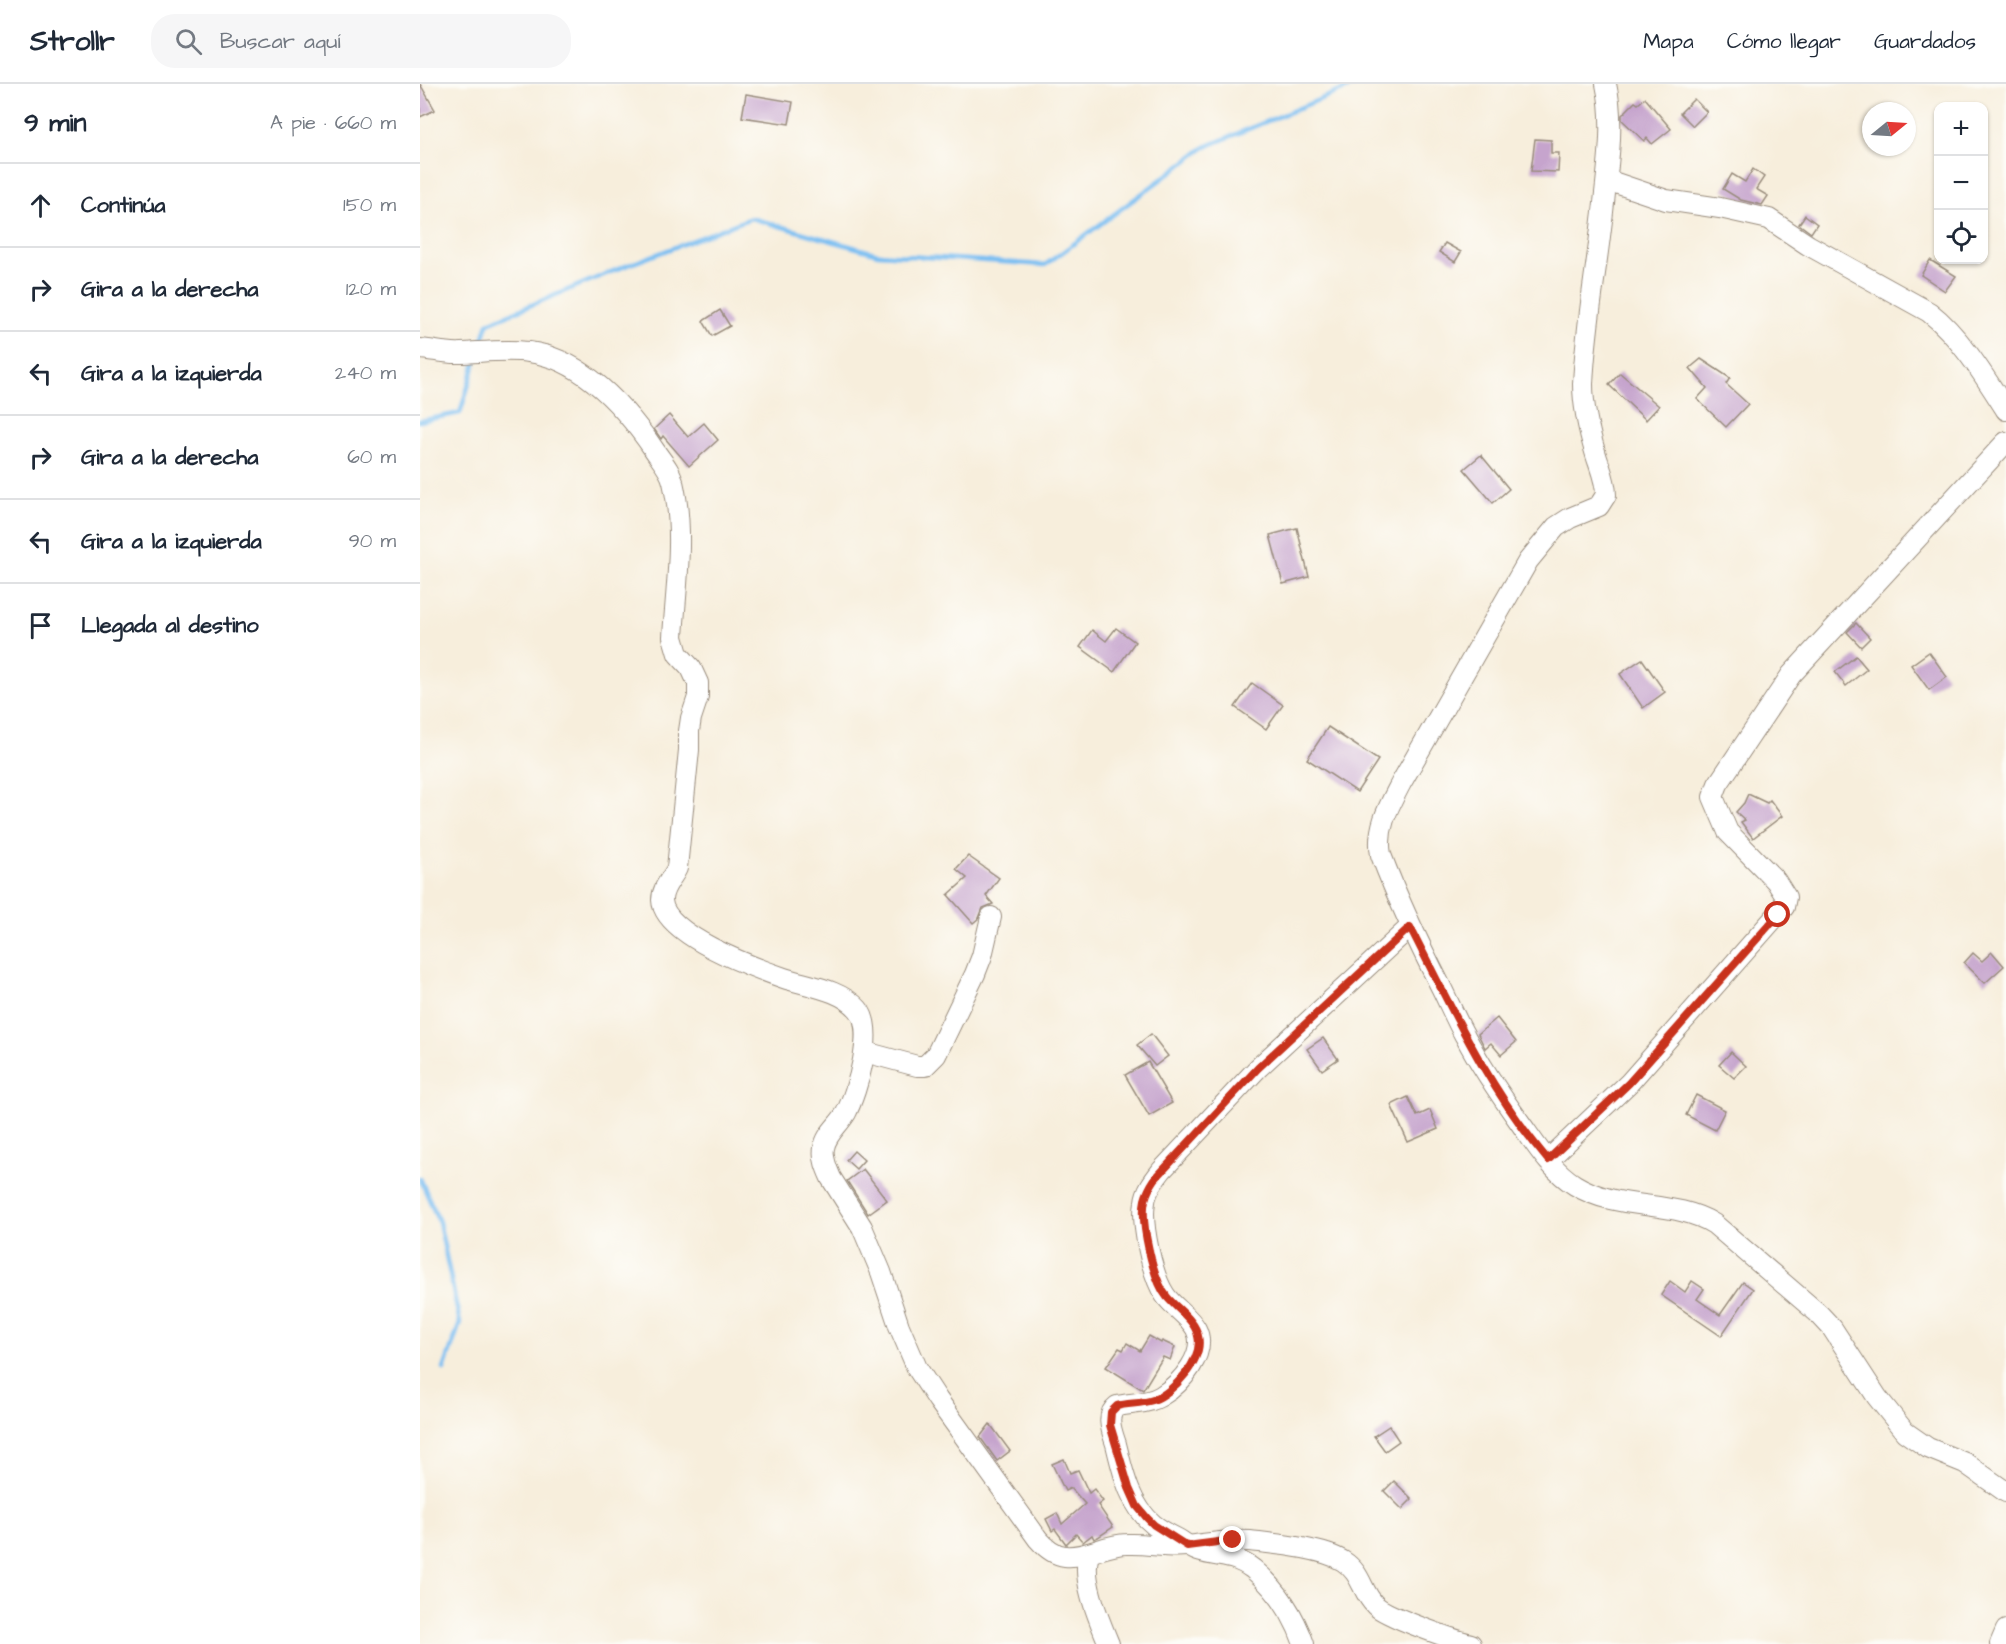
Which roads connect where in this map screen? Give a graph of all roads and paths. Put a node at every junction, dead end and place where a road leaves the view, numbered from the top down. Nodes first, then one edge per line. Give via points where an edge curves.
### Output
1 (1606, 84) edge
2 (1607, 180) junction
3 (420, 349) edge
4 (2006, 410) edge
5 (2006, 442) edge
6 (991, 917) dead end
7 (1410, 927) junction
8 (865, 1052) junction
9 (1548, 1160) junction
10 (2006, 1492) edge
11 (1187, 1546) junction
12 (1090, 1554) junction
13 (2006, 1630) edge
14 (1108, 1644) edge
15 (1304, 1644) edge
16 (1471, 1644) edge
17 (2000, 1644) edge

1 - 2 street via 1610,120
2 - 4 street via 1666,200 1769,219 1943,322
2 - 7 street via 1583,386 1586,418 1606,495 1599,506 1556,527 1528,561 1386,814 1380,831 1381,855
3 - 8 street via 530,352 557,360 582,373 615,400 673,480 680,529 673,637 678,654 696,675 699,690 689,731 677,868 663,893 665,911 674,923 710,947 756,968 816,986 856,1007 867,1029
5 - 9 street via 1791,675 1718,784 1713,797 1728,832 1776,880 1786,897 1784,907 1629,1083
6 - 8 street via 975,974 930,1062 917,1066
7 - 9 street via 1492,1083
7 - 11 street via 1258,1068 1162,1170 1147,1194 1145,1212 1153,1268 1165,1295 1195,1328 1199,1348 1190,1369 1169,1390 1153,1400 1117,1406 1111,1412 1110,1425 1137,1506 1154,1525
8 - 12 street via 848,1110 824,1148 831,1178 862,1227 911,1356 932,1391 1044,1545 1062,1556
9 - 10 street via 1576,1186 1599,1196 1686,1212 1714,1224 1832,1328 1905,1432 1928,1448 1965,1463
11 - 12 street via 1127,1544
11 - 15 street via 1242,1560 1283,1602
11 - 16 street via 1248,1541 1336,1557 1353,1569 1370,1599 1383,1612
12 - 14 street via 1088,1579
13 - 17 street

